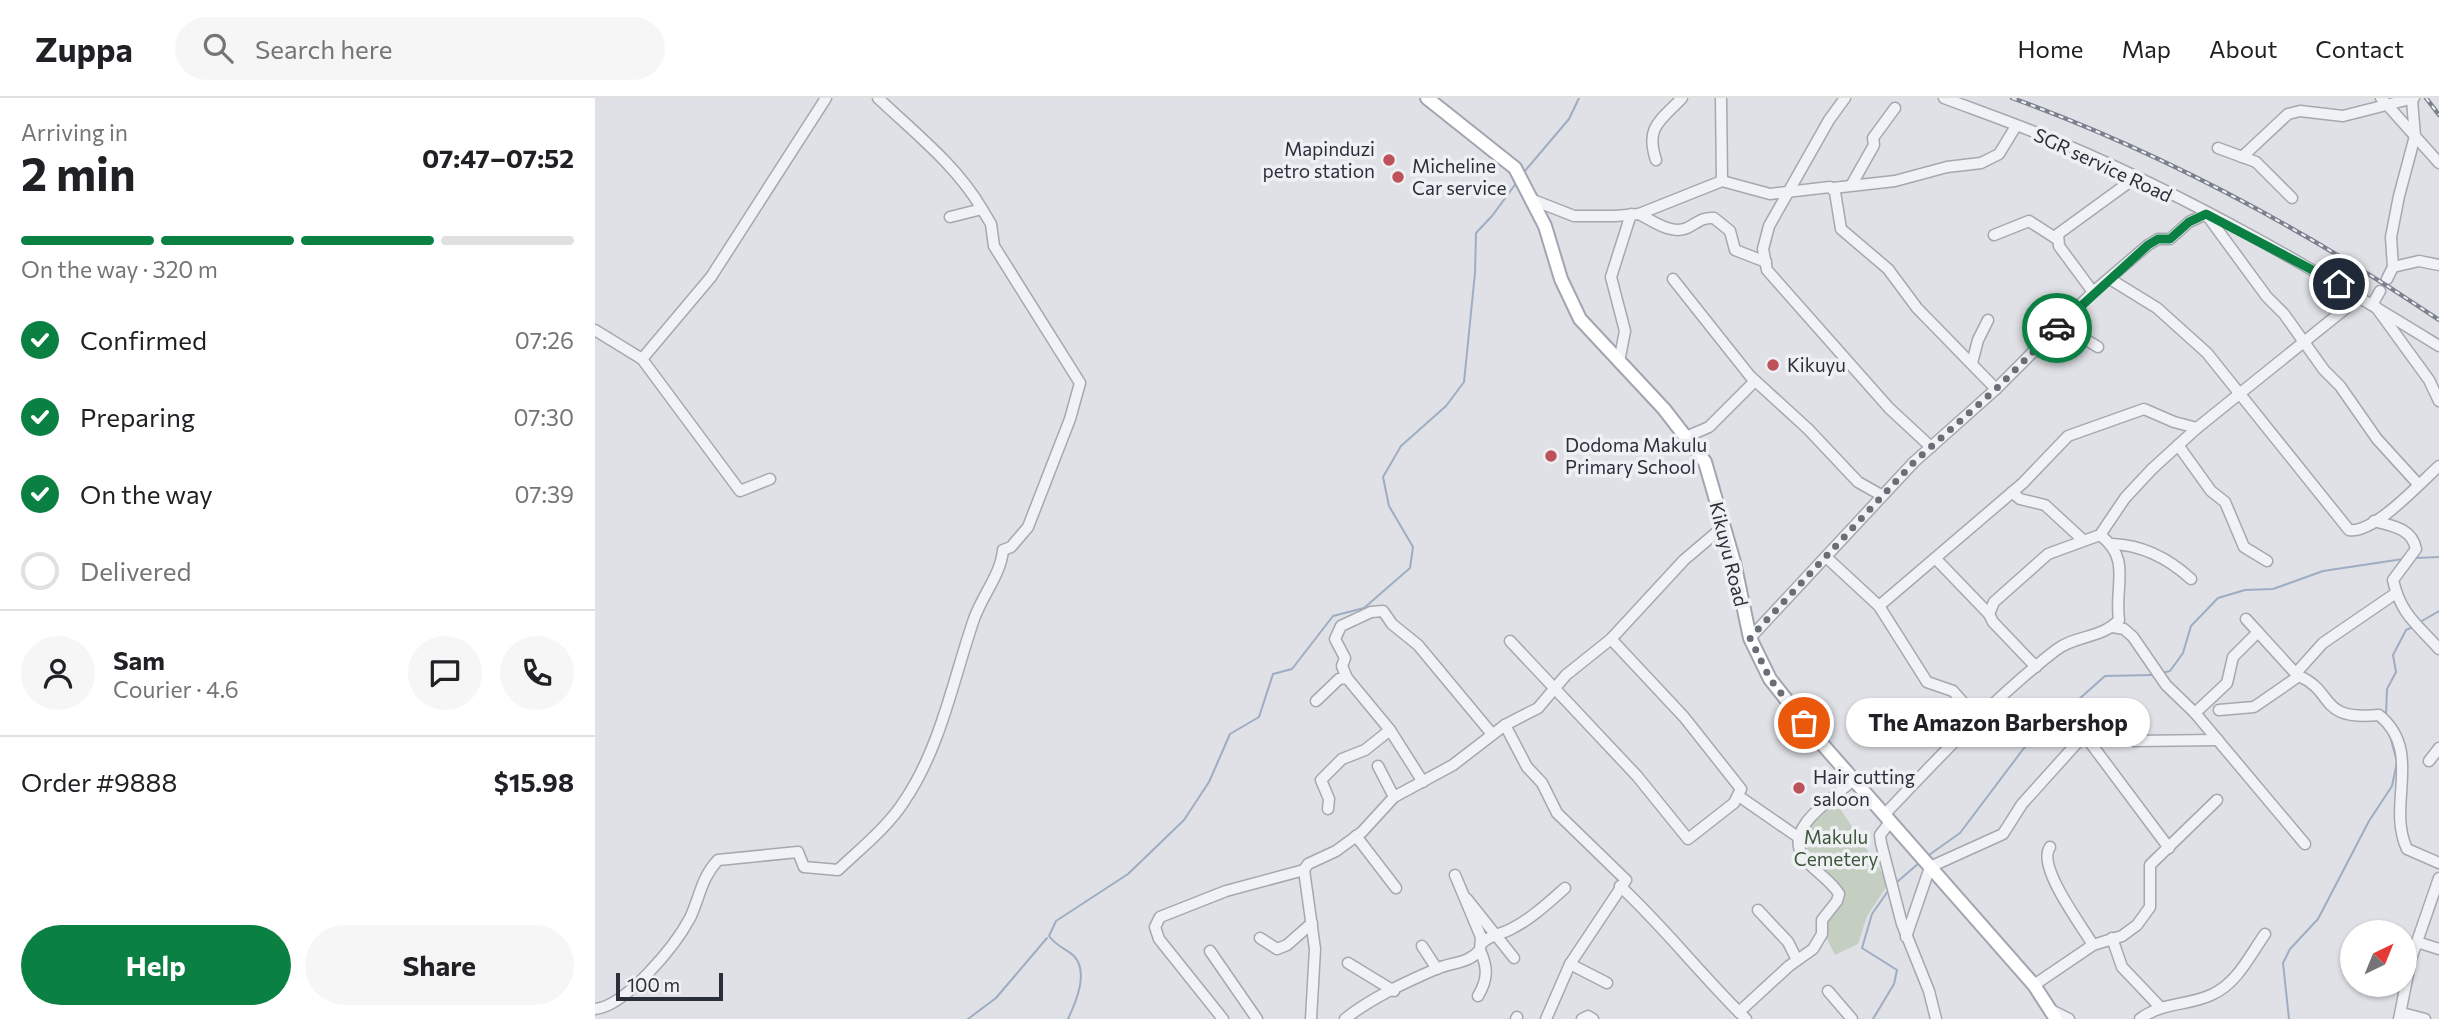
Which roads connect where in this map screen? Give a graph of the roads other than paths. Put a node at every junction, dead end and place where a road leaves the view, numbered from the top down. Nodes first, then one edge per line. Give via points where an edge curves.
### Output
1 (826, 98) edge
2 (878, 98) edge
3 (1427, 98) edge
4 (1682, 98) edge
5 (1845, 98) edge
6 (1944, 98) edge
7 (1719, 99) edge
8 (2413, 99) edge
9 (2384, 101) edge
10 (1895, 108) dead end
11 (2017, 126) junction
12 (2415, 136) junction
13 (2218, 148) dead end
14 (2242, 157) junction
15 (1656, 160) dead end
16 (2439, 163) edge
17 (2135, 178) junction
18 (1722, 181) junction
19 (1852, 184) junction
20 (1833, 188) junction
21 (1792, 191) junction
22 (2292, 198) dead end
23 (1533, 200) junction
24 (982, 209) junction
25 (1635, 214) junction
26 (2206, 214) junction
27 (950, 217) dead end
28 (1994, 235) dead end
29 (2057, 239) junction
30 (1766, 262) junction
31 (2439, 265) edge
32 (2393, 267) junction
33 (1673, 279) dead end
34 (2110, 279) junction
35 (2387, 279) dead end
36 (2380, 291) dead end
37 (2093, 292) junction
38 (2361, 296) junction
39 (2373, 303) junction
40 (1988, 320) dead end
41 (595, 330) edge
42 (2052, 332) junction
43 (2304, 341) junction
44 (2439, 346) edge
45 (2098, 347) dead end
46 (642, 359) junction
47 (1619, 362) junction
48 (1972, 363) junction
49 (1755, 381) junction
50 (1996, 389) junction
51 (2239, 395) junction
52 (2439, 401) edge
53 (2197, 428) junction
54 (1688, 436) junction
55 (2178, 445) junction
56 (1931, 447) junction
57 (2439, 466) edge
58 (770, 479) dead end
59 (2418, 484) junction
60 (2013, 492) junction
61 (1881, 495) junction
62 (2374, 521) junction
63 (1724, 526) junction
64 (2100, 535) junction
65 (2083, 540) junction
66 (2112, 544) junction
67 (1826, 557) junction
68 (1935, 559) junction
69 (2267, 561) dead end
70 (2191, 579) dead end
71 (2396, 593) junction
72 (1878, 606) junction
73 (1989, 614) junction
74 (2246, 619) dead end
75 (2113, 627) junction
76 (2258, 632) junction
77 (1750, 638) junction
78 (1611, 639) junction
79 (1510, 641) dead end
80 (2439, 649) edge
81 (2036, 667) junction
82 (2297, 675) junction
83 (1347, 678) junction
84 (1556, 688) junction
85 (1316, 702) dead end
86 (2219, 710) dead end
87 (2195, 713) junction
88 (1978, 719) junction
89 (1505, 725) junction
90 (1390, 730) junction
91 (1492, 734) junction
92 (2086, 737) junction
93 (2218, 740) junction
94 (2439, 748) edge
95 (2429, 761) dead end
96 (1378, 766) dead end
97 (1853, 780) junction
98 (1423, 782) junction
99 (1394, 797) junction
100 (1740, 797) junction
101 (2217, 800) dead end
102 (1328, 810) dead end
103 (1888, 818) junction
104 (1356, 836) junction
105 (1798, 837) junction
106 (2305, 844) dead end
107 (2050, 846) dead end
108 (2169, 848) junction
109 (1925, 862) junction
110 (2439, 863) edge
111 (1304, 870) junction
112 (1455, 875) dead end
113 (2439, 878) edge
114 (1620, 886) junction
115 (1396, 888) dead end
116 (1565, 888) dead end
117 (1464, 897) junction
118 (1758, 910) dead end
119 (1312, 923) junction
120 (1495, 933) junction
121 (2265, 934) dead end
122 (1906, 937) junction
123 (1261, 938) dead end
124 (2112, 938) junction
125 (2417, 942) joint
126 (2093, 945) junction
127 (1422, 946) dead end
128 (1481, 946) junction
129 (2439, 949) edge
130 (1210, 951) dead end
131 (1514, 958) dead end
132 (1797, 960) junction
133 (1348, 963) dead end
134 (1570, 964) junction
135 (1437, 969) junction
136 (1607, 984) dead end
137 (2034, 985) junction
138 (1394, 991) junction
139 (1828, 991) dead end
140 (1478, 996) dead end
141 (2405, 998) edge
142 (2160, 1007) junction
143 (595, 1009) edge
144 (2055, 1015) edge
145 (1743, 1016) edge
146 (2401, 1016) edge
147 (1937, 1018) edge
148 (1223, 1019) edge
149 (1257, 1019) edge
150 (1311, 1019) edge
151 (1346, 1019) edge
152 (1546, 1019) edge
153 (1582, 1019) edge
154 (1593, 1019) edge
155 (1851, 1019) edge
156 (2069, 1019) edge
157 (2140, 1019) edge
158 (2425, 1019) edge

1 - 46 street via 711,277
2 - 24 street via 946,161
3 - 23 main road, Kikuyu Road via 1515,168
4 - 15 street via 1652,132
5 - 21 street
6 - 11 street, SGR service Road
7 - 18 street
8 - 9 street
8 - 12 street
9 - 12 street
9 - 14 street via 2343,116 2288,114
10 - 19 street via 1873,138 1874,145
11 - 17 street, SGR service Road
11 - 19 street via 1999,154 1981,163 1895,181
12 - 16 street
12 - 32 street via 2391,237
13 - 14 street
14 - 22 street via 2256,162
17 - 26 street, SGR service Road
17 - 29 street via 2066,226
18 - 21 street via 1765,193
18 - 25 street
19 - 20 street
20 - 21 street
20 - 48 street via 1841,229 1888,269 1917,308
21 - 30 street via 1764,240
23 - 25 street via 1574,216
23 - 47 main road, Kikuyu Road via 1570,302
24 - 27 street
24 - 143 street via 991,224 993,246 1080,383 1028,527 1003,550 976,614 952,694 916,781 904,802 838,870 804,867 798,852 718,860 705,874 689,918 642,983 617,1003
25 - 30 street via 1683,230 1714,218 1730,231 1735,250
25 - 47 street via 1611,277 1625,331
26 - 34 street via 2170,239 2148,245
26 - 38 street, SGR service Road
26 - 43 street
28 - 29 street via 2029,221
29 - 37 street
30 - 56 street via 1770,275 1830,343
31 - 32 street via 2419,261
32 - 35 street
33 - 49 street
34 - 37 street
34 - 51 street via 2185,332
36 - 39 street
37 - 42 street
38 - 39 street, SGR service Road
38 - 43 street
39 - 44 street, SGR service Road
39 - 52 street
40 - 48 street
41 - 46 street
42 - 45 street via 2075,333
42 - 50 street
43 - 51 street
43 - 59 street via 2377,439
46 - 58 street via 740,491
47 - 54 main road, Kikuyu Road
48 - 50 street
49 - 54 street via 1709,427
49 - 61 street via 1859,482
50 - 56 street
51 - 53 street
51 - 62 street via 2349,530
53 - 55 street
53 - 60 street via 2144,409 2085,428 2068,436
54 - 63 main road, Kikuyu Road via 1705,462
55 - 64 street via 2135,485
55 - 69 street via 2211,491 2225,502 2244,547
56 - 61 street
57 - 59 street
59 - 62 street
60 - 65 street via 2020,499 2045,505
60 - 68 street
61 - 67 street
62 - 71 street via 2405,530 2414,541 2416,549 2393,580
63 - 77 main road, Kikuyu Road
63 - 78 street via 1683,560
64 - 65 street
64 - 66 street
65 - 73 street via 2026,570 1994,602
66 - 70 street via 2136,546 2168,559
66 - 75 street via 2120,560 2119,620
67 - 72 street
67 - 77 street
68 - 72 street
68 - 73 street
71 - 80 street via 2408,619
71 - 82 street via 2323,643
72 - 88 street via 1927,682 1953,691
73 - 81 street
74 - 76 street
75 - 81 street via 2065,644
75 - 87 street via 2133,637 2157,674
76 - 82 street
76 - 87 street via 2233,657 2227,684
77 - 97 main road, Kikuyu Road via 1788,704
78 - 84 street
78 - 100 street via 1737,781
79 - 84 street
81 - 88 street
82 - 86 street via 2254,707
82 - 110 street via 2335,711 2379,715 2397,734 2401,743 2401,835 2407,849
83 - 85 street via 1339,679
83 - 90 street
83 - 91 street via 1342,666 1345,658 1335,639 1341,626 1383,611 1418,645
84 - 89 street via 1538,708
84 - 100 street via 1688,839
87 - 93 street
88 - 103 street
89 - 91 street
89 - 114 street via 1557,814 1626,880
90 - 98 street
90 - 102 street via 1365,750 1342,759 1321,780
91 - 98 street
92 - 93 street via 2116,723 2127,727 2135,741
92 - 108 street
92 - 109 street via 2022,804 2003,834
93 - 106 street
94 - 95 street
96 - 99 street
97 - 103 main road, Kikuyu Road
97 - 105 street via 1805,823
98 - 99 street
99 - 104 street
100 - 105 street
101 - 108 street
103 - 109 main road, Kikuyu Road
103 - 122 street via 1880,835
104 - 111 street via 1308,863
104 - 115 street
105 - 132 street via 1802,856 1835,888 1839,898 1822,920 1818,941
107 - 126 street via 2047,858 2053,878
108 - 124 street via 2150,864 2150,907 2145,915 2122,936
109 - 122 street
109 - 137 main road, Kikuyu Road
111 - 119 street
111 - 148 street via 1216,894 1160,917 1155,927 1159,939
112 - 117 street
113 - 125 street
114 - 134 street
114 - 145 street via 1663,925 1682,952
116 - 120 street via 1509,931
117 - 120 street
117 - 128 street
118 - 132 street via 1788,942
119 - 123 street via 1287,946 1277,949
119 - 150 street
120 - 128 street
120 - 131 street
121 - 142 street via 2226,986 2211,995
122 - 147 street
124 - 126 street
124 - 142 street via 2122,967
125 - 129 street
126 - 137 street
127 - 135 street
128 - 135 street via 1462,963
128 - 140 street via 1487,972
130 - 149 street
132 - 145 street
133 - 138 street
134 - 136 street
134 - 152 street
135 - 138 street
137 - 144 main road, Kikuyu Road
138 - 151 street
139 - 155 street
141 - 146 street
142 - 157 street
144 - 156 street
146 - 158 street
153 - 154 street

